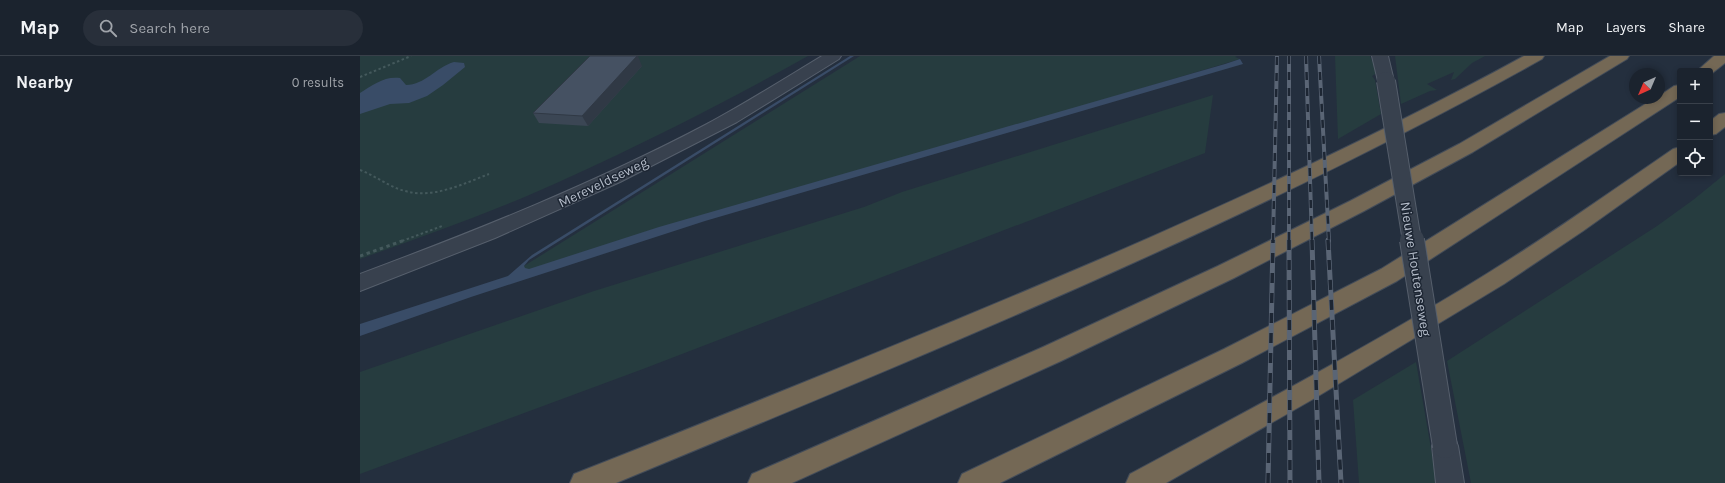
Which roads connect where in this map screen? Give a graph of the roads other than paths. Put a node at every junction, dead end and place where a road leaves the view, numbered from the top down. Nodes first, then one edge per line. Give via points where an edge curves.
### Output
1 (833, 56) edge
2 (1380, 56) edge
3 (1536, 56) edge
4 (1621, 56) edge
5 (1724, 56) edge
6 (1709, 68) edge
7 (1677, 92) edge
8 (1725, 118) edge
9 (1713, 128) edge
10 (1677, 155) edge
11 (360, 282) edge
12 (584, 483) edge
13 (762, 483) edge
14 (972, 483) edge
15 (1140, 483) edge
16 (1450, 483) edge

1 - 11 street, Mereveldseweg via 696,137 568,199 445,251
2 - 16 street, Nieuwe Houtenseweg, bridge
3 - 12 highway via 1378,139 1222,214 999,313
4 - 13 highway via 1466,148 1226,272 1052,354
5 - 6 highway
7 - 14 highway via 1389,275 1233,356
8 - 9 highway
10 - 15 highway via 1543,248 1469,295

